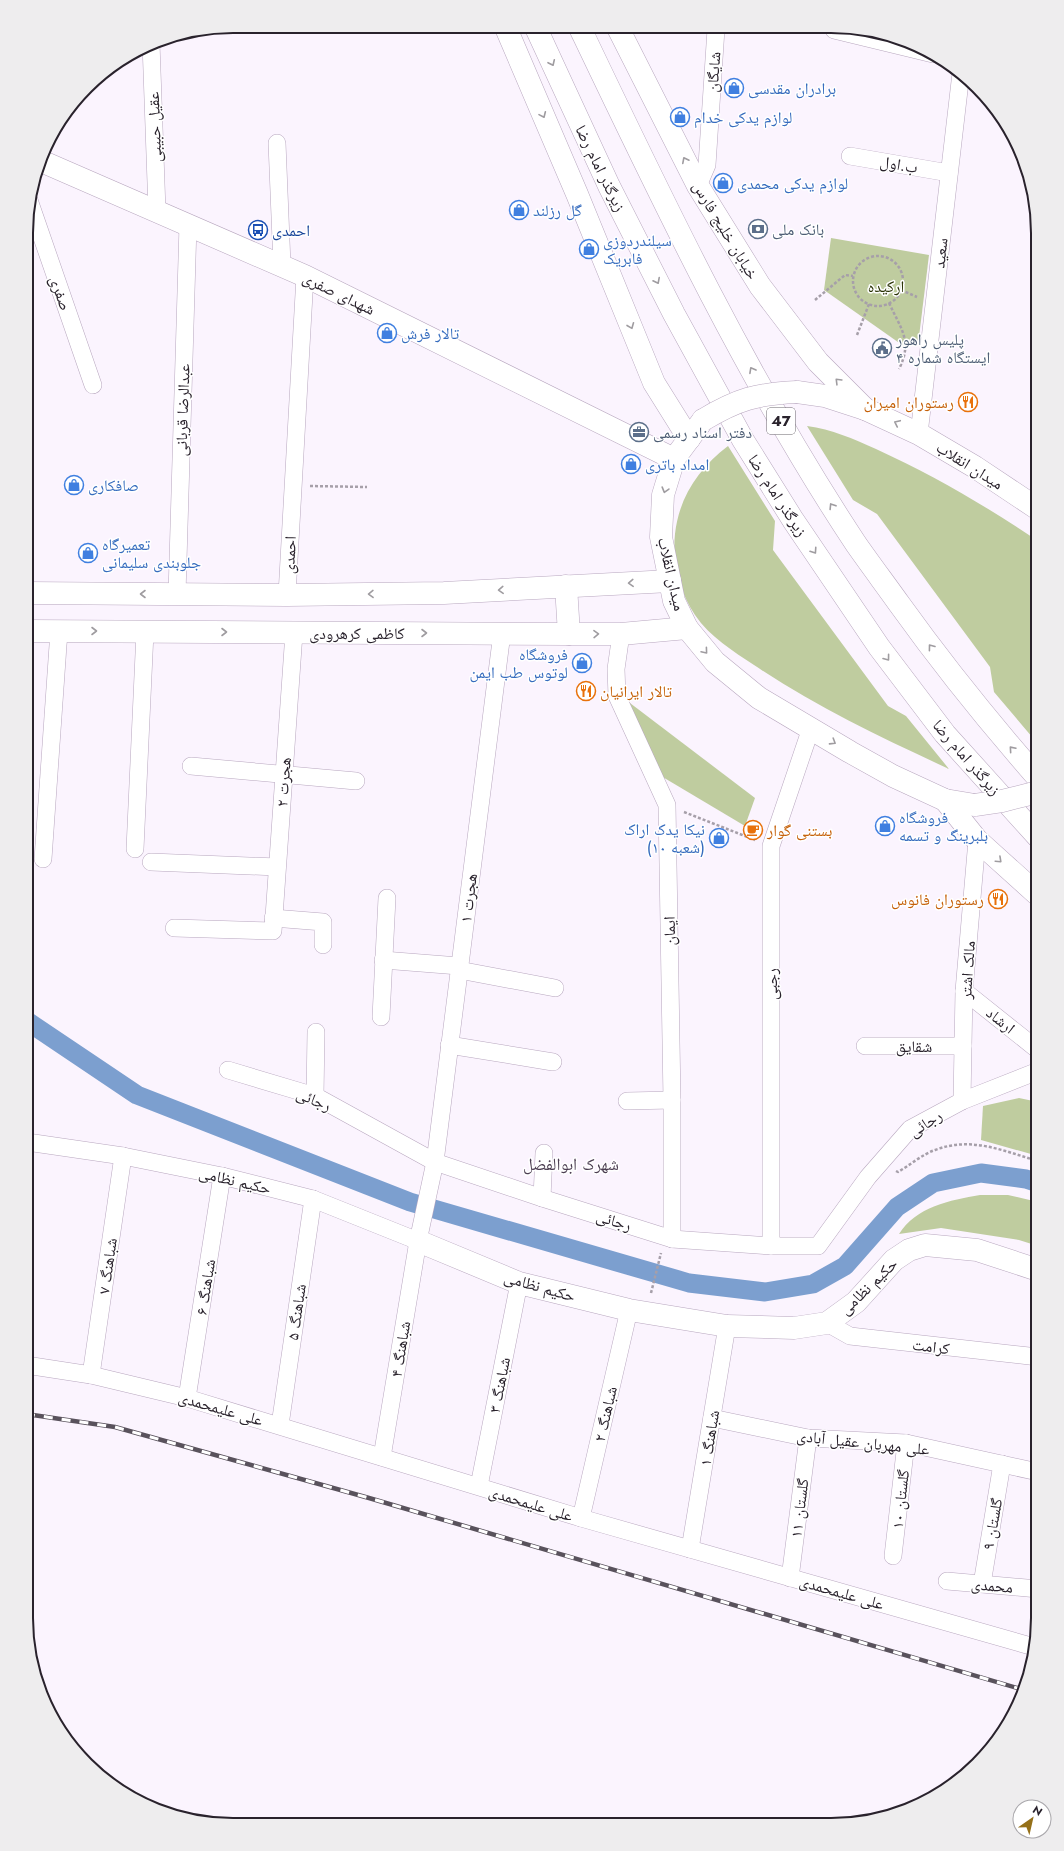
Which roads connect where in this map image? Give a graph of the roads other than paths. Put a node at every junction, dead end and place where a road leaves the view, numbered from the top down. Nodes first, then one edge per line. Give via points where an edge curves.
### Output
1 (508, 33) edge
2 (538, 33) edge
3 (582, 33) edge
4 (621, 33) edge
5 (716, 33) edge
6 (850, 34) edge
7 (907, 48) edge
8 (151, 50) edge
9 (960, 80) edge
10 (277, 144) dead end
11 (850, 156) dead end
12 (46, 163) edge
13 (949, 173) junction
14 (698, 186) junction
15 (156, 211) junction
16 (34, 214) edge
17 (188, 225) junction
18 (282, 266) junction
19 (305, 276) junction
20 (93, 385) dead end
21 (865, 409) junction
22 (919, 434) junction
23 (688, 439) junction
24 (674, 459) junction
25 (1031, 504) edge
26 (670, 581) junction
27 (566, 586) junction
28 (33, 593) edge
29 (177, 594) junction
30 (287, 595) junction
31 (687, 628) junction
32 (33, 631) edge
33 (59, 631) junction
34 (145, 632) junction
35 (294, 633) junction
36 (502, 633) junction
37 (569, 634) junction
38 (621, 634) junction
39 (811, 728) junction
40 (191, 766) dead end
41 (1031, 770) edge
42 (284, 774) junction
43 (356, 781) dead end
44 (1031, 794) edge
45 (945, 800) junction
46 (1031, 829) edge
47 (977, 840) junction
48 (135, 849) dead end
49 (43, 859) dead end
50 (151, 862) dead end
51 (277, 867) junction
52 (1031, 889) edge
53 (387, 898) dead end
54 (273, 924) junction
55 (174, 928) dead end
56 (323, 945) dead end
57 (383, 960) junction
58 (459, 968) junction
59 (555, 988) dead end
60 (964, 991) junction
61 (381, 1016) dead end
62 (316, 1032) dead end
63 (1031, 1044) edge
64 (449, 1045) junction
65 (865, 1046) dead end
66 (963, 1046) junction
67 (553, 1062) dead end
68 (228, 1070) dead end
69 (1031, 1074) edge
70 (314, 1096) junction
71 (672, 1100) junction
72 (627, 1101) dead end
73 (962, 1101) junction
74 (33, 1143) edge
75 (544, 1153) dead end
76 (123, 1156) junction
77 (435, 1162) junction
78 (222, 1176) junction
79 (430, 1183) joint
80 (542, 1198) junction
81 (313, 1199) junction
82 (419, 1235) junction
83 (672, 1238) junction
84 (771, 1246) junction
85 (1031, 1268) edge
86 (519, 1283) junction
87 (629, 1310) junction
88 (827, 1323) junction
89 (727, 1326) junction
90 (1031, 1356) edge
91 (33, 1366) edge
92 (91, 1375) junction
93 (187, 1398) junction
94 (712, 1418) junction
95 (280, 1426) junction
96 (808, 1438) junction
97 (906, 1443) junction
98 (382, 1456) junction
99 (1002, 1464) junction
100 (1031, 1470) edge
101 (479, 1486) junction
102 (581, 1518) junction
103 (690, 1549) junction
104 (893, 1556) dead end
105 (790, 1578) junction
106 (947, 1581) dead end
107 (982, 1584) junction
108 (1031, 1588) edge
109 (1029, 1646) edge

1 -> 23 main road via 654,383
2 -> 46 main road, زیرگذر امام رضا / 47 via 616,200 674,314 748,447 793,520 879,647 945,734
41 -> 3 main road, 47 via 934,652 830,503 713,301
14 -> 4 main road, خیابان خلیج فارس
5 - 14 street, شایگان via 707,165
6 - 7 street
8 - 15 street, عقیل حبیبی
9 - 13 street, سعید
10 - 18 street
11 - 13 street, ب.اول
12 - 15 main road, شهدای صفری
13 - 22 street, سعید
21 -> 14 main road, خیابان خلیج فارس via 818,362 760,286
15 - 17 main road, شهدای صفری
16 - 20 street, صفری
17 - 18 main road, شهدای صفری
17 - 29 street, عبدالرضا قربانی
18 - 19 main road, شهدای صفری
19 - 24 main road, شهدای صفری
19 - 30 street, احمدی
22 -> 21 main road, میدان انقلاب
21 - 23 main road, میدان انقلاب, bridge via 825,396 797,392 774,393 728,405 703,420
22 - 25 main road, میدان انقلاب
23 - 24 main road, میدان انقلاب
24 -> 26 main road, میدان انقلاب via 663,495 661,537
26 -> 27 main road
26 - 31 main road, میدان انقلاب via 674,601
27 -> 30 main road via 444,593
27 - 37 main road
29 -> 28 main road
29 - 30 main road
31 - 38 main road, کاظمی کرهرودی
31 -> 39 main road, میدان انقلاب via 715,662 759,698
32 - 33 main road, کاظمی کرهرودی
33 -> 34 main road, کاظمی کرهرودی
33 - 49 street
34 -> 35 main road, کاظمی کرهرودی
34 - 48 street
35 -> 36 main road, کاظمی کرهرودی
35 - 42 street, هجرت ۲
36 - 37 main road, کاظمی کرهرودی
36 - 58 street, هجرت ۱
37 -> 38 main road, کاظمی کرهرودی
38 - 71 street, ایمان via 616,669 617,696 667,805
39 -> 45 main road, میدان انقلاب via 875,766
39 - 84 street, رجبی via 771,846
40 - 42 street
42 - 43 street
42 - 51 street, هجرت ۲
44 - 45 main road, میدان انقلاب, bridge via 975,804
45 - 47 main road
47 -> 52 main road
47 - 60 street, مالک اشتر
50 - 51 street
51 - 54 street, هجرت ۲
53 - 57 street
54 - 55 street
54 - 56 street via 323,922
57 - 58 street
57 - 61 street
58 - 59 street
58 - 64 street, هجرت ۱
60 - 63 street, ارشاد
60 - 66 street, مالک اشتر
62 - 70 street
64 - 67 street
64 - 77 street, هجرت ۱
65 - 66 street, شقایق
66 - 73 street, مالک اشتر
68 - 70 street, رجائی
69 - 73 street, رجائی
70 - 77 street, رجائی
71 - 72 street
71 - 83 street, ایمان
73 - 84 street, رجائی via 910,1129 868,1176 818,1246
74 - 76 street, حکیم نظامی
75 - 80 street
76 - 78 street, حکیم نظامی
76 - 92 street, شباهنگ ۷
77 - 79 street, هجرت ۱
77 - 80 street, رجائی
78 - 81 street, حکیم نظامی
78 - 93 street, شباهنگ ۶
79 - 82 street, شباهنگ ۴
80 - 83 street, رجائی
81 - 82 street, حکیم نظامی
81 - 95 street, شباهنگ ۵
82 - 86 main road, حکیم نظامی
82 - 98 street, شباهنگ ۴
83 - 84 street, رجائی
85 - 88 main road, حکیم نظامی via 977,1250 925,1245 909,1250 894,1260 856,1302
86 - 87 main road, حکیم نظامی
86 - 101 street, شباهنگ ۳
87 - 89 main road, حکیم نظامی
87 - 102 street, شباهنگ ۲
88 - 89 main road, حکیم نظامی via 794,1328
88 - 90 street, کرامت via 850,1336
89 - 94 street, شباهنگ ۱
91 - 92 street, علی علیمحمدی
92 - 93 street, علی علیمحمدی
93 - 95 street, علی علیمحمدی
94 - 96 street, علی مهربان عقیل آبادی
94 - 103 street, شباهنگ ۱
95 - 98 street, علی علیمحمدی
96 - 97 street, علی مهربان عقیل آبادی
96 - 105 street, گلستان ۱۱
97 - 99 street, علی مهربان عقیل آبادی
97 - 104 street, گلستان ۱۰
98 - 101 street, علی علیمحمدی
99 - 100 street, علی مهربان عقیل آبادی
99 - 107 street, گلستان ۹
101 - 102 street, علی علیمحمدی
102 - 103 street, علی علیمحمدی
103 - 105 street, علی علیمحمدی
105 - 109 street, علی علیمحمدی
106 - 107 street, محمدی
107 - 108 street, محمدی

